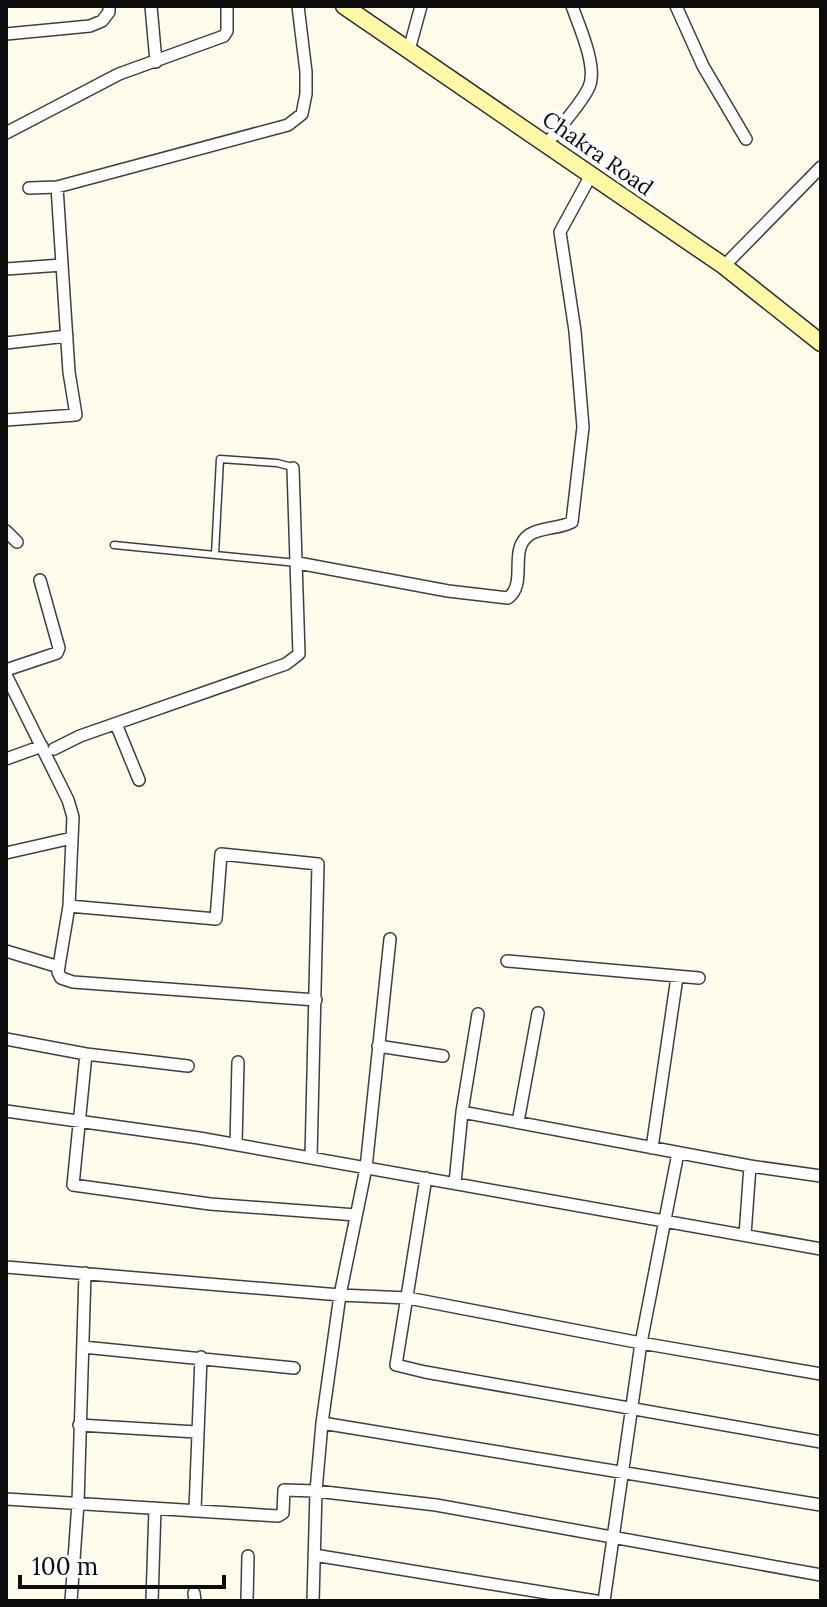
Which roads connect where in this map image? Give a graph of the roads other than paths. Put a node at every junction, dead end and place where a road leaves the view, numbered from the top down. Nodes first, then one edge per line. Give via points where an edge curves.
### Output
1 (109, 6) edge
2 (151, 6) edge
3 (227, 6) edge
4 (298, 6) edge
5 (344, 6) edge
6 (421, 6) edge
7 (572, 6) edge
8 (676, 6) edge
9 (6, 34) edge
10 (409, 50) junction
11 (156, 62) junction
12 (6, 133) edge
13 (746, 139) dead end
14 (547, 144) junction
15 (821, 167) edge
16 (591, 175) junction
17 (57, 187) junction
18 (29, 188) dead end
19 (62, 265) junction
20 (724, 266) junction
21 (6, 269) edge
22 (67, 336) junction
23 (6, 343) edge
24 (821, 343) edge
25 (6, 420) edge
26 (293, 468) joint
27 (6, 531) edge
28 (17, 542) dead end
29 (114, 545) dead end
30 (215, 554) junction
31 (298, 563) junction
32 (40, 580) dead end
33 (6, 672) edge
34 (116, 724) junction
35 (48, 748) junction
36 (6, 759) edge
37 (139, 780) dead end
38 (72, 838) junction
39 (6, 853) edge
40 (69, 906) junction
41 (390, 939) dead end
42 (6, 951) edge
43 (507, 961) dead end
44 (59, 967) junction
45 (677, 977) junction
46 (699, 978) dead end
47 (316, 1000) junction
48 (538, 1013) dead end
49 (478, 1014) dead end
50 (6, 1039) edge
51 (378, 1046) junction
52 (86, 1054) junction
53 (443, 1056) dead end
54 (238, 1062) dead end
55 (188, 1066) dead end
56 (6, 1111) edge
57 (462, 1112) junction
58 (79, 1121) junction
59 (518, 1122) junction
60 (236, 1144) junction
61 (652, 1148) junction
62 (678, 1153) junction
63 (311, 1158) junction
64 (750, 1166) junction
65 (366, 1168) junction
66 (821, 1176) edge
67 (426, 1178) junction
68 (455, 1183) junction
69 (356, 1215) junction
70 (665, 1220) junction
71 (745, 1235) junction
72 (821, 1249) edge
73 (6, 1267) edge
74 (85, 1273) junction
75 (340, 1295) junction
76 (408, 1298) junction
77 (641, 1343) junction
78 (83, 1347) junction
79 (201, 1357) junction
80 (294, 1368) dead end
81 (821, 1374) edge
82 (632, 1409) junction
83 (322, 1423) junction
84 (79, 1425) junction
85 (196, 1432) junction
86 (821, 1442) edge
87 (622, 1474) junction
88 (316, 1491) junction
89 (6, 1499) edge
90 (78, 1503) junction
91 (821, 1505) edge
92 (155, 1508) junction
93 (195, 1510) junction
94 (613, 1536) junction
95 (314, 1555) junction
96 (248, 1556) dead end
97 (821, 1575) edge
98 (71, 1601) edge
99 (152, 1601) edge
100 (247, 1601) edge
101 (313, 1601) edge
102 (596, 1601) edge
103 (604, 1601) edge

1 - 9 street via 102,21 90,26
2 - 11 street
3 - 11 street via 224,36
4 - 17 street via 306,94 302,114 288,125
5 - 10 main road, Chakra Road
6 - 10 street
7 - 14 street via 587,49 590,86
8 - 13 street via 703,66
10 - 14 main road, Chakra Road
11 - 12 street via 119,74
14 - 16 main road, Chakra Road
15 - 20 street
16 - 20 main road, Chakra Road
16 - 31 street via 560,232 583,427 572,522 530,534 522,543 518,584 508,598
17 - 18 street
17 - 19 street
19 - 21 street
19 - 22 street
20 - 24 main road, Chakra Road
22 - 23 street
22 - 25 street via 76,415
26 - 30 lane via 220,459
26 - 31 street
27 - 28 street
29 - 30 lane
30 - 31 lane
31 - 34 street via 299,654 292,661
32 - 33 street via 59,648
33 - 35 street
34 - 35 street
34 - 37 street
35 - 36 street
35 - 38 street via 71,808
38 - 39 street
38 - 40 street
40 - 44 street
40 - 47 street via 216,919 221,854 318,864
41 - 51 street
42 - 44 street
43 - 45 street
44 - 47 street via 61,978 73,982
45 - 46 street
45 - 61 street
47 - 63 street
48 - 59 street
49 - 57 street
50 - 52 street
51 - 53 street
51 - 65 street
52 - 55 street
52 - 58 street
54 - 60 street
56 - 58 street
57 - 59 street
57 - 68 street
58 - 60 street
58 - 69 street via 72,1179 78,1187
59 - 61 street
60 - 63 street
61 - 62 street
62 - 64 street
62 - 70 street
63 - 65 street
64 - 66 street
64 - 71 street
65 - 67 street
65 - 69 street
67 - 68 street
67 - 76 street
68 - 70 street
69 - 75 street
70 - 71 street
70 - 77 street
71 - 72 street
73 - 74 street
74 - 75 street
74 - 78 street
75 - 76 street
75 - 83 street
76 - 77 street
76 - 82 street via 396,1365
77 - 81 street
77 - 82 street
78 - 79 street
78 - 84 street
79 - 80 street
79 - 85 street
82 - 86 street
82 - 87 street
83 - 87 street
83 - 88 street
84 - 85 street
84 - 90 street
85 - 93 street
87 - 91 street
87 - 94 street
88 - 93 street via 284,1490 283,1513 278,1516
88 - 94 street via 436,1505
88 - 95 street
89 - 90 street
90 - 92 street
90 - 98 street
92 - 93 street
92 - 99 street
94 - 97 street
94 - 103 street
95 - 101 street
95 - 102 street
96 - 100 street

